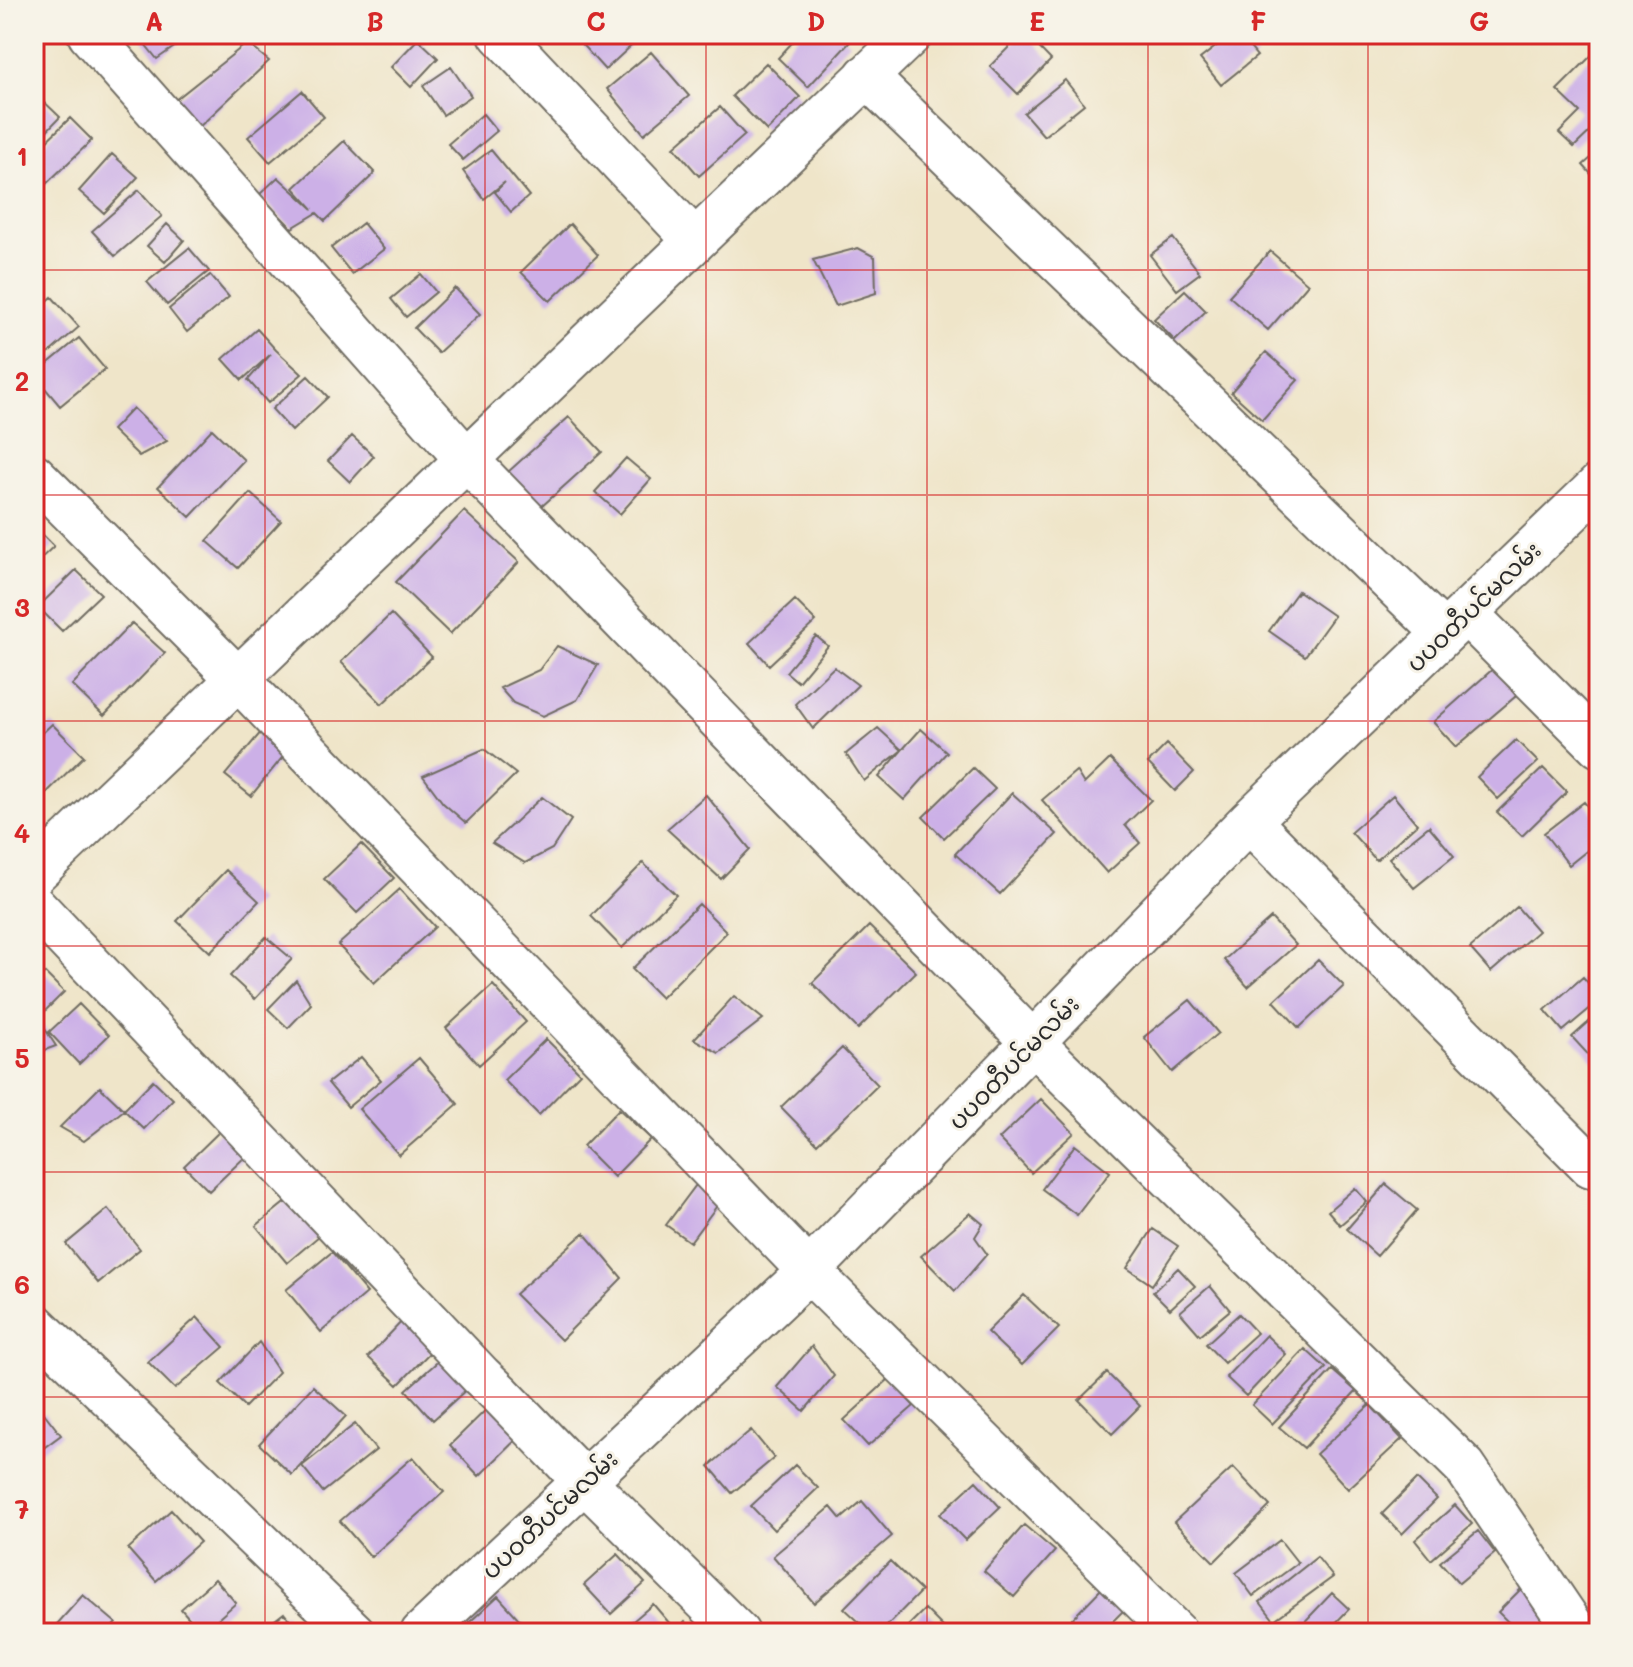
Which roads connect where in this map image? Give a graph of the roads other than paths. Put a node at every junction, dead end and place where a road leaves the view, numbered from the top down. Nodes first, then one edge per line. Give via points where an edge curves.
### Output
1 (89, 34) edge
2 (500, 34) edge
3 (905, 36) edge
4 (866, 76) junction
5 (695, 241) junction
6 (467, 460) junction
7 (34, 475) edge
8 (1599, 485) edge
9 (1455, 623) junction
10 (238, 679) junction
11 (1599, 746) edge
12 (1249, 821) junction
13 (34, 874) edge
14 (34, 905) edge
15 (1032, 1042) junction
16 (1591, 1166) dead end
17 (809, 1271) junction
18 (34, 1324) edge
19 (584, 1481) junction
20 (354, 1633) edge
21 (422, 1633) edge
22 (738, 1633) edge
23 (1176, 1633) edge
24 (1577, 1633) edge

1 - 6 street
2 - 5 street
3 - 4 street
4 - 5 street
4 - 9 street
5 - 6 street
6 - 10 street
6 - 15 street
7 - 10 street
8 - 9 street, ပပဝတီပင်မလမ်း
9 - 11 street
9 - 12 street, ပပဝတီပင်မလမ်း
10 - 13 street
10 - 17 street
12 - 15 street, ပပဝတီပင်မလမ်း
12 - 16 street
14 - 19 street
15 - 17 street, ပပဝတီပင်မလမ်း
15 - 24 street via 1465,1467
17 - 19 street, ပပဝတီပင်မလမ်း
17 - 23 street
18 - 20 street
19 - 21 street, ပပဝတီပင်မလမ်း
19 - 22 street

